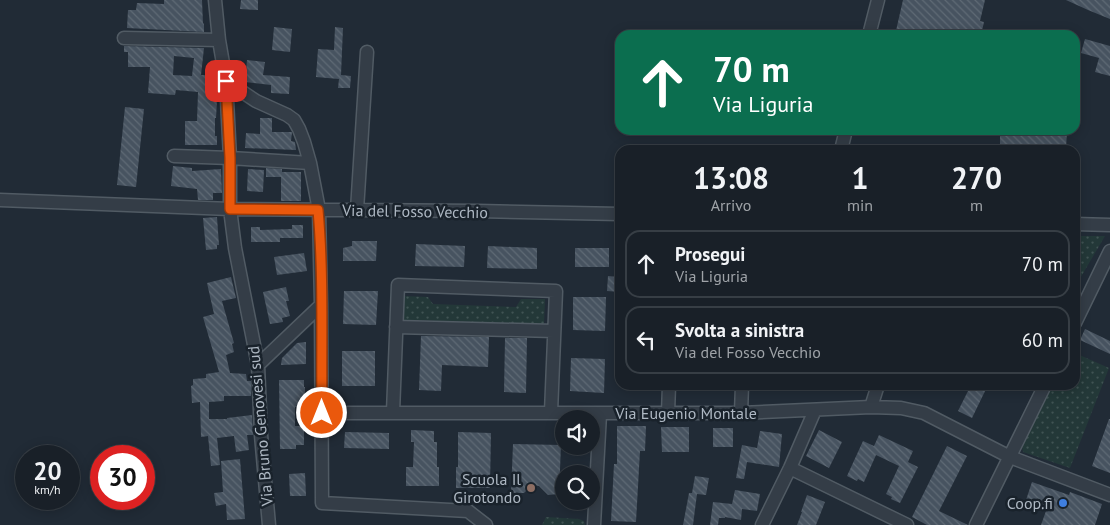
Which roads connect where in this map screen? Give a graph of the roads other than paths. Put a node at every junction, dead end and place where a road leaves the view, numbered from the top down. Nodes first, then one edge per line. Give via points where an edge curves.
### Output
1 (215, 0) edge
2 (878, 0) edge
3 (870, 30) edge
4 (124, 38) dead end
5 (218, 40) junction
6 (367, 52) dead end
7 (226, 81) junction
8 (174, 156) dead end
9 (230, 158) junction
10 (310, 163) junction
11 (0, 200) edge
12 (230, 209) junction
13 (318, 210) junction
14 (357, 210) junction
15 (615, 214) edge
16 (1080, 224) edge
17 (1110, 224) edge
18 (1110, 251) edge
19 (321, 305) junction
20 (1080, 313) edge
21 (396, 327) junction
22 (554, 331) junction
23 (258, 365) junction
24 (669, 390) edge
25 (742, 390) edge
26 (876, 390) edge
27 (1043, 390) edge
28 (871, 407) junction
29 (815, 410) junction
30 (393, 412) junction
31 (551, 412) junction
32 (555, 412) edge
33 (322, 413) junction
34 (741, 413) junction
35 (600, 414) edge
36 (668, 414) junction
37 (598, 455) edge
38 (1010, 457) junction
39 (790, 468) junction
40 (1110, 495) edge
41 (890, 521) edge
42 (484, 524) edge
43 (270, 525) edge
44 (594, 525) edge
45 (762, 525) edge
46 (907, 525) edge
47 (976, 525) edge

1 - 5 street
2 - 3 street
4 - 5 street
5 - 7 street
6 - 14 street
7 - 9 street, Via Bruno Genovesi sud
7 - 10 street via 294,120
8 - 9 street
9 - 10 street
9 - 12 street, Via Bruno Genovesi sud
10 - 13 street
11 - 12 street, Via del Fosso Vecchio
12 - 13 street, Via del Fosso Vecchio
12 - 23 street, Via Bruno Genovesi sud
13 - 14 street, Via del Fosso Vecchio
13 - 19 street
14 - 15 street, Via del Fosso Vecchio
16 - 17 street
18 - 20 street
19 - 23 street
19 - 33 street
21 - 22 street
21 - 22 street via 398,286 556,291
21 - 30 street
22 - 31 street
23 - 43 street, Via Bruno Genovesi sud
24 - 36 street
25 - 34 street
26 - 28 street
27 - 38 street
28 - 29 street, Via Eugenio Montale
28 - 38 street, Via Eugenio Montale via 924,413
29 - 34 street, Via Eugenio Montale
29 - 39 street
30 - 31 street, Via Eugenio Montale
30 - 33 street, Via Eugenio Montale
31 - 32 street, Via Eugenio Montale
33 - 42 street via 322,503 468,511
34 - 36 street, Via Eugenio Montale
35 - 36 street, Via Eugenio Montale
37 - 44 street
38 - 40 street, Via Eugenio Montale
38 - 47 street
39 - 41 street
39 - 45 street
41 - 46 street

